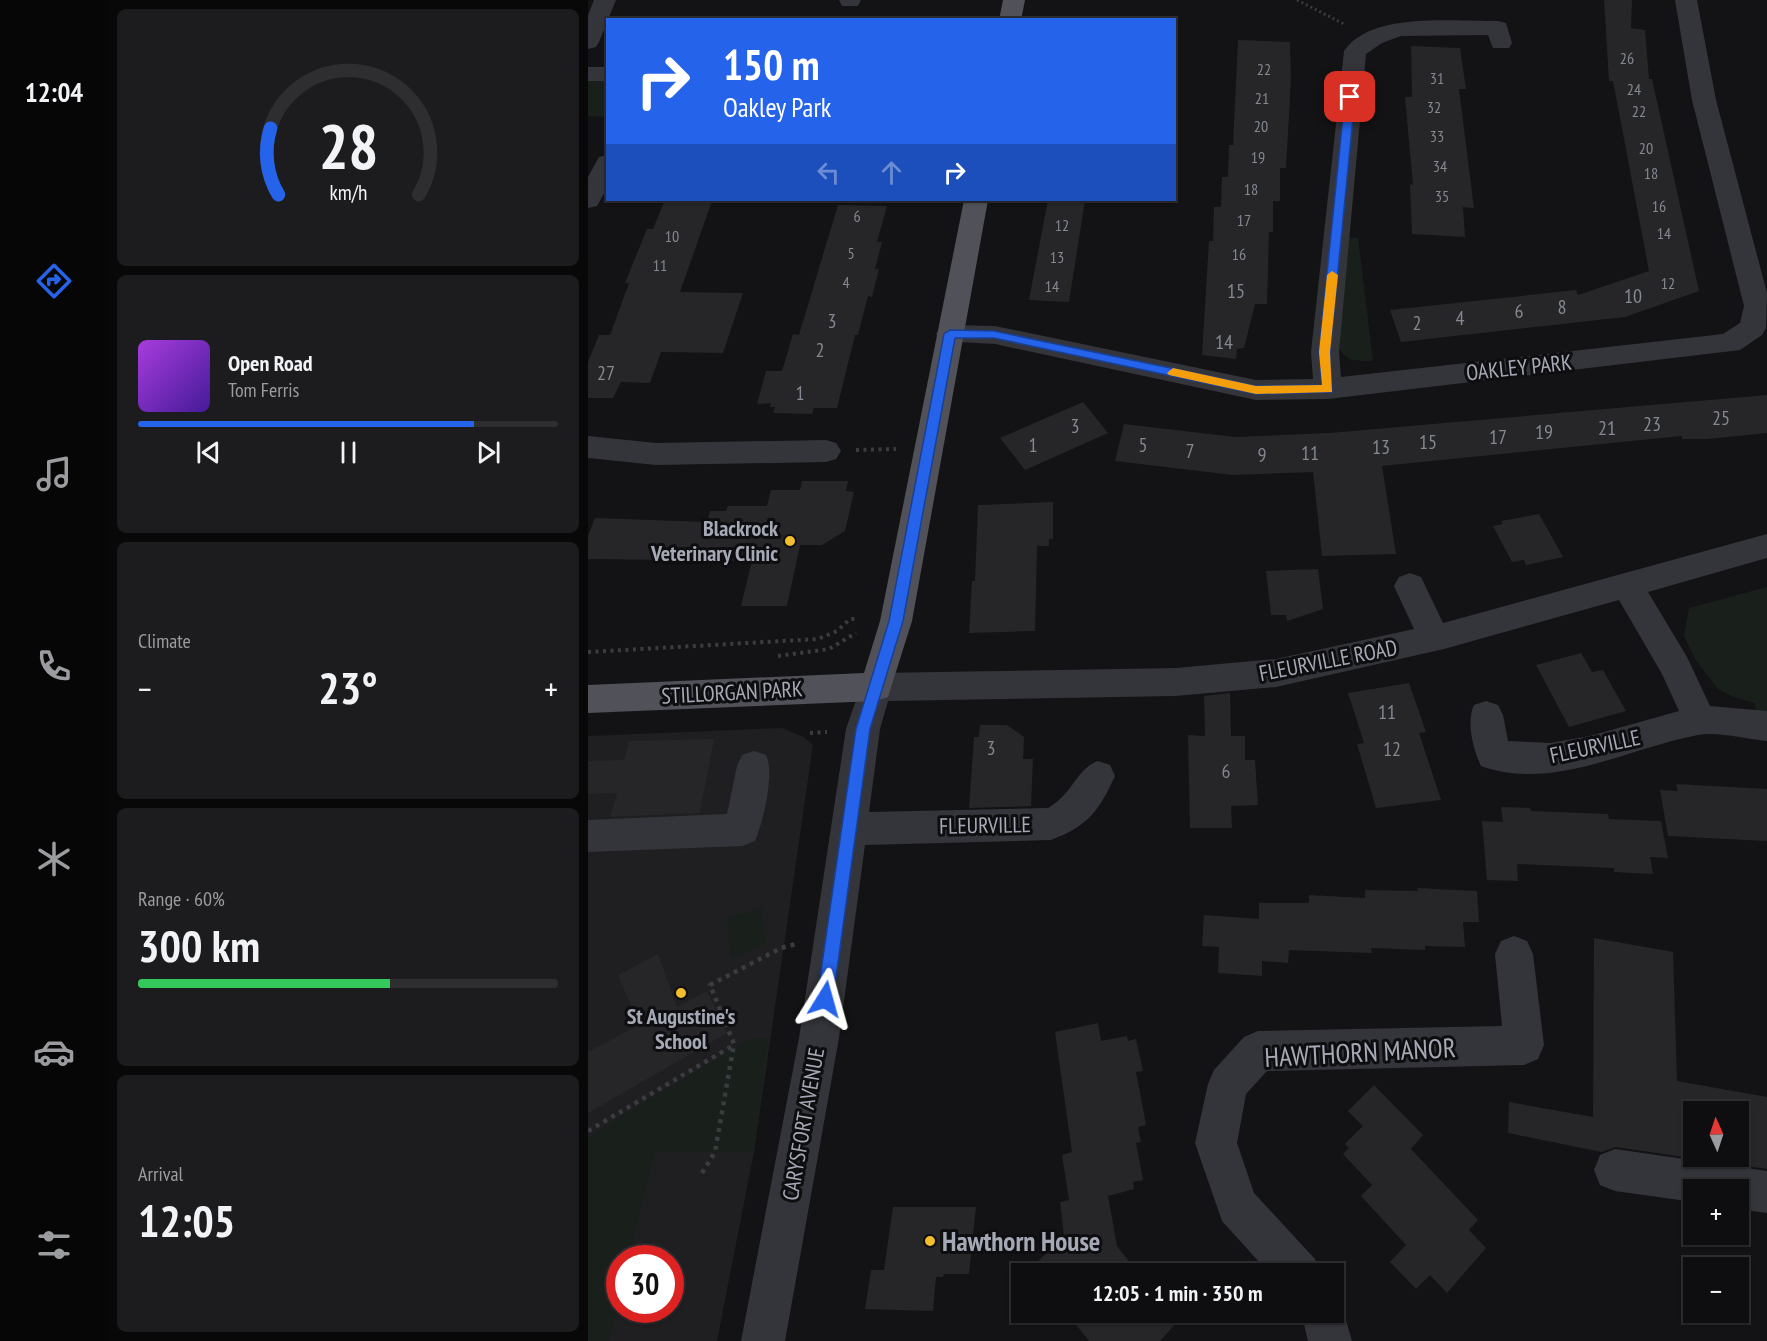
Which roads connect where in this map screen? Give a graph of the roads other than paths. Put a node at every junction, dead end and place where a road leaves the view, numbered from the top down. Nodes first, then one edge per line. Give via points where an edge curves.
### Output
1 (605, 0) edge
2 (1014, 0) edge
3 (1686, 0) edge
4 (1010, 18) edge
5 (588, 42) edge
6 (1501, 43) dead end
7 (588, 74) edge
8 (606, 74) edge
9 (606, 166) edge
10 (588, 200) edge
11 (976, 201) edge
12 (950, 334) junction
13 (1328, 389) junction
14 (588, 447) edge
15 (826, 451) road end
16 (1767, 546) edge
17 (1626, 585) junction
18 (1410, 586) dead end
19 (1434, 638) junction
20 (876, 687) junction
21 (588, 699) edge
22 (1486, 715) dead end
23 (1700, 720) junction
24 (1767, 726) edge
25 (754, 766) dead end
26 (1098, 776) dead end
27 (850, 829) junction
28 (588, 836) edge
29 (1514, 954) dead end
30 (1615, 1170) dead end
31 (1767, 1192) edge
32 (1290, 1263) edge
33 (1326, 1323) edge
34 (763, 1341) edge
35 (1330, 1341) edge

1 - 5 street
2 - 4 main road
3 - 13 street, OAKLEY PARK via 1704,100 1757,306 1752,328 1730,343
6 - 13 street via 1498,28 1398,29 1354,51 1325,352
7 - 8 street
9 - 10 street
11 - 12 main road, CARYSFORT AVENUE
12 - 13 street, OAKLEY PARK via 994,334 1256,390
12 - 20 main road, CARYSFORT AVENUE via 896,621
14 - 15 street via 656,454
16 - 17 street, FLEURVILLE ROAD
17 - 19 street, FLEURVILLE ROAD
17 - 23 street via 1675,667
18 - 19 street
19 - 20 street, FLEURVILLE ROAD via 1276,673 1176,682
20 - 21 main road, STILLORGAN PARK
20 - 27 street, CARYSFORT AVENUE via 863,729
22 - 23 street, FLEURVILLE via 1493,755 1550,758 1590,751
23 - 24 street, FLEURVILLE
25 - 28 street via 742,830
26 - 27 street, FLEURVILLE via 1074,814 1051,824
27 - 34 street, CARYSFORT AVENUE via 819,1038
29 - 32 street, HAWTHORN MANOR via 1524,1045 1258,1052 1228,1084 1216,1143 1237,1206
30 - 31 street
33 - 35 street

